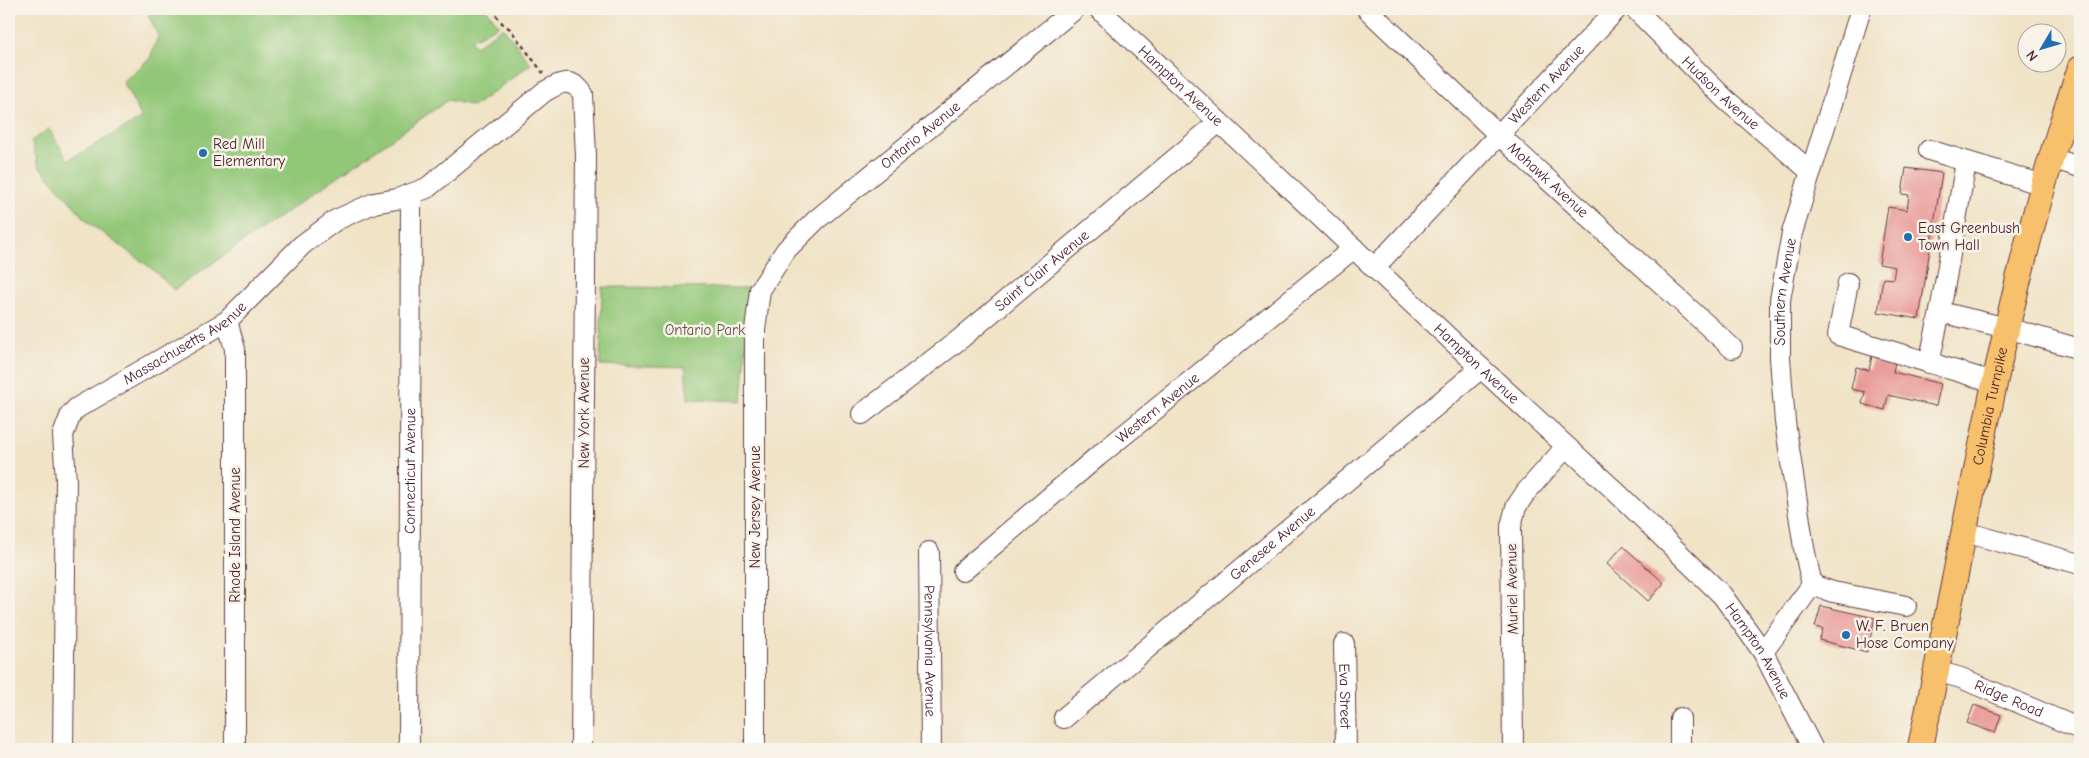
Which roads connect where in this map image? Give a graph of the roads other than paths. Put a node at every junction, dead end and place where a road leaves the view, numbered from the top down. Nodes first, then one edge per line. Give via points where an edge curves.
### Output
1 (1075, 9) edge
2 (1099, 9) edge
3 (1367, 9) edge
4 (1617, 9) edge
5 (1635, 9) edge
6 (1861, 9) edge
7 (2080, 69) edge
8 (561, 85) joint
9 (1219, 122) junction
10 (1498, 134) junction
11 (1929, 150) dead end
12 (2051, 158) junction
13 (1966, 162) junction
14 (2080, 167) edge
15 (1810, 171) junction
16 (2043, 185) junction
17 (411, 195) junction
18 (1354, 248) junction
19 (772, 268) joint
20 (1374, 268) junction
21 (1848, 283) dead end
22 (1940, 312) junction
23 (227, 321) junction
24 (2007, 328) junction
25 (1732, 348) dead end
26 (2080, 349) edge
27 (1929, 363) junction
28 (1481, 368) junction
29 (1996, 384) junction
30 (862, 414) dead end
31 (1566, 447) junction
32 (1965, 532) junction
33 (929, 552) dead end
34 (2080, 564) edge
35 (963, 571) dead end
36 (1812, 585) junction
37 (1906, 606) dead end
38 (1344, 644) dead end
39 (1762, 652) junction
40 (1936, 671) junction
41 (1064, 718) dead end
42 (1680, 718) dead end
43 (2080, 729) edge
44 (63, 749) edge
45 (235, 749) edge
46 (409, 749) edge
47 (581, 749) edge
48 (755, 749) edge
49 (930, 749) edge
50 (1346, 749) edge
51 (1513, 749) edge
52 (1680, 749) edge
53 (1813, 749) edge
54 (1920, 749) edge

1 - 19 street, Ontario Avenue via 816,220
2 - 9 street, Hampton Avenue
3 - 10 street, Mohawk Avenue
4 - 10 street, Western Avenue
5 - 15 street, Hudson Avenue via 1726,100
6 - 15 street, Southern Avenue
7 - 12 main road, Columbia Turnpike
8 - 17 street, Massachusetts Avenue via 427,188
8 - 47 street, New York Avenue via 579,88 583,94 586,156
9 - 18 street, Hampton Avenue
9 - 30 street, Saint Clair Avenue via 960,338
10 - 20 street, Western Avenue
10 - 25 street, Mohawk Avenue
11 - 13 street
12 - 14 street
12 - 16 main road, Columbia Turnpike
13 - 16 street
13 - 22 street
15 - 36 street, Southern Avenue via 1792,233 1780,300 1780,358 1785,422
16 - 24 main road, Columbia Turnpike
17 - 23 street, Massachusetts Avenue via 374,202 336,220 302,245
17 - 46 street, Connecticut Avenue
18 - 20 street, Hampton Avenue
18 - 35 street, Western Avenue via 1097,457
19 - 48 street, New Jersey Avenue via 760,290 755,330
20 - 28 street, Hampton Avenue
21 - 27 street via 1838,335
22 - 24 street
22 - 27 street
23 - 44 street, Massachusetts Avenue via 76,408 66,425 63,435 66,481
23 - 45 street, Rhode Island Avenue via 235,349
24 - 26 street
24 - 29 main road, Columbia Turnpike
27 - 29 street
28 - 31 street, Hampton Avenue
28 - 41 street, Genesee Avenue
29 - 32 main road, Columbia Turnpike
31 - 39 street, Hampton Avenue via 1722,595
31 - 51 street, Muriel Avenue via 1526,492 1516,507 1511,526
32 - 34 street
32 - 40 main road, Columbia Turnpike
33 - 49 street, Pennsylvania Avenue
36 - 37 street
36 - 39 street
38 - 50 street, Eva Street
39 - 53 street, Hampton Avenue
40 - 43 street, Ridge Road via 1961,678
40 - 54 main road, Columbia Turnpike
42 - 52 street

